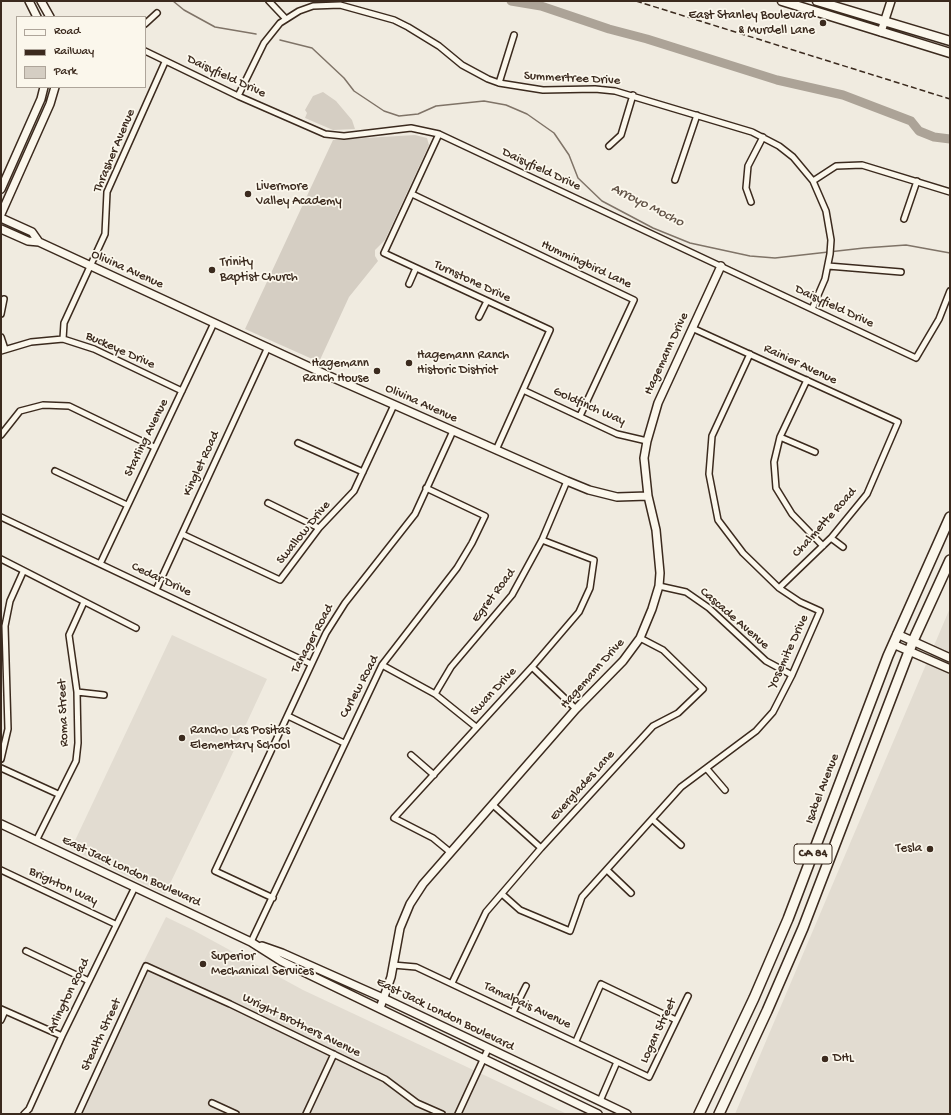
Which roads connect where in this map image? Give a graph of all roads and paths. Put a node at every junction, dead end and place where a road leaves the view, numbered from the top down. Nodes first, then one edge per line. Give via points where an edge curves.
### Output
1 (29, 1) edge
2 (41, 1) edge
3 (269, 1) edge
4 (782, 1) edge
5 (817, 1) edge
6 (891, 1) edge
7 (157, 13) dead end
8 (36, 16) edge
9 (49, 16) edge
10 (286, 19) junction
11 (884, 21) junction
12 (146, 23) edge
13 (881, 32) junction
14 (514, 36) dead end
15 (950, 41) edge
16 (146, 52) edge
17 (950, 53) edge
18 (165, 62) junction
19 (499, 83) junction
20 (44, 88) edge
21 (55, 88) edge
22 (632, 95) junction
23 (238, 96) junction
24 (696, 115) junction
25 (439, 134) junction
26 (763, 137) junction
27 (609, 146) dead end
28 (675, 180) dead end
29 (812, 181) junction
30 (917, 182) junction
31 (1, 190) edge
32 (950, 192) edge
33 (412, 194) junction
34 (750, 202) dead end
35 (1, 214) edge
36 (1, 218) edge
37 (904, 219) dead end
38 (1, 229) edge
39 (38, 242) junction
40 (721, 266) junction
41 (828, 266) junction
42 (89, 267) junction
43 (416, 268) junction
44 (901, 272) dead end
45 (409, 284) dead end
46 (950, 291) edge
47 (4, 299) dead end
48 (487, 301) junction
49 (812, 309) junction
50 (1, 314) edge
51 (479, 317) dead end
52 (214, 323) junction
53 (692, 328) junction
54 (1, 336) edge
55 (63, 339) junction
56 (268, 347) junction
57 (3, 350) edge
58 (750, 354) junction
59 (807, 380) junction
60 (523, 390) junction
61 (182, 391) junction
62 (394, 405) junction
63 (580, 416) junction
64 (898, 422) joint
65 (453, 431) junction
66 (1, 434) edge
67 (780, 437) junction
68 (647, 441) junction
69 (298, 443) dead end
70 (154, 447) junction
71 (496, 450) junction
72 (815, 452) dead end
73 (55, 471) dead end
74 (363, 472) junction
75 (567, 481) junction
76 (426, 488) junction
77 (648, 496) junction
78 (268, 503) dead end
79 (128, 505) junction
80 (1, 517) edge
81 (950, 517) edge
82 (319, 528) junction
83 (182, 534) junction
84 (831, 538) junction
85 (542, 540) junction
86 (823, 546) junction
87 (843, 547) dead end
88 (1, 559) edge
89 (950, 560) edge
90 (100, 564) junction
91 (24, 572) junction
92 (659, 586) junction
93 (779, 588) junction
94 (156, 590) junction
95 (84, 602) junction
96 (136, 628) dead end
97 (897, 634) junction
98 (640, 638) junction
99 (913, 641) junction
100 (893, 644) junction
101 (910, 652) junction
102 (950, 658) edge
103 (311, 664) junction
104 (382, 665) junction
105 (532, 667) junction
106 (950, 669) edge
107 (792, 675) junction
108 (77, 692) junction
109 (104, 694) dead end
110 (435, 694) junction
111 (576, 709) junction
112 (288, 716) junction
113 (476, 727) junction
114 (344, 743) junction
115 (411, 754) dead end
116 (1, 759) edge
117 (1, 768) edge
118 (707, 769) junction
119 (434, 775) junction
120 (725, 790) dead end
121 (58, 794) junction
122 (493, 805) junction
123 (653, 820) junction
124 (1, 824) edge
125 (36, 841) junction
126 (682, 845) dead end
127 (541, 848) junction
128 (450, 852) junction
129 (1, 870) edge
130 (607, 870) junction
131 (135, 887) junction
132 (631, 893) dead end
133 (502, 894) junction
134 (273, 898) junction
135 (115, 924) junction
136 (251, 942) junction
137 (26, 951) dead end
138 (393, 965) junction
139 (146, 966) joint
140 (89, 981) junction
141 (452, 983) junction
142 (526, 986) dead end
143 (688, 996) dead end
144 (383, 998) junction
145 (380, 1008) junction
146 (3, 1010) edge
147 (513, 1012) junction
148 (1, 1020) edge
149 (676, 1020) junction
150 (62, 1036) junction
151 (576, 1041) junction
152 (488, 1049) junction
153 (334, 1054) junction
154 (484, 1058) junction
155 (617, 1062) junction
156 (649, 1077) joint
157 (600, 1101) junction
158 (212, 1103) dead end
159 (24, 1114) edge
160 (78, 1114) edge
161 (236, 1114) edge
162 (306, 1114) edge
163 (442, 1114) edge
164 (458, 1114) edge
165 (598, 1114) edge
166 (627, 1114) edge
167 (699, 1114) edge
168 (719, 1114) edge

1 - 8 street
2 - 9 street
3 - 10 street
4 - 13 main road
5 - 11 main road
6 - 11 street
7 - 12 street
10 - 19 street, Summertree Drive via 313,6 340,5 353,8 408,26 462,65
10 - 23 street, Summertree Drive via 270,33
11 - 13 street
11 - 15 main road
13 - 17 main road
14 - 19 street
16 - 18 street, Daisyfield Drive
18 - 23 street, Daisyfield Drive
18 - 42 street, Thrasher Avenue via 107,192 105,234
19 - 22 street, Summertree Drive via 526,89 595,90
20 - 31 street
21 - 35 street
22 - 24 street, Summertree Drive
22 - 27 street via 621,135
23 - 25 street, Daisyfield Drive via 325,134 344,136 411,128
24 - 26 street, Summertree Drive
24 - 28 street
25 - 33 street, Turnstone Drive
25 - 40 street, Daisyfield Drive
26 - 29 street, Summertree Drive via 794,157
26 - 34 street via 748,166 746,188
29 - 30 street via 836,166 862,165
29 - 41 street, Summertree Drive via 820,196 828,223
30 - 32 street
30 - 37 street
33 - 43 street, Turnstone Drive via 384,252
33 - 63 street, Hummingbird Lane via 634,300
36 - 39 street, Olivina Avenue via 32,232
38 - 39 street, Olivina Avenue via 28,241
39 - 42 street, Olivina Avenue
40 - 49 street, Daisyfield Drive
40 - 53 street, Hagemann Drive
41 - 44 street
41 - 49 street, Summertree Drive
42 - 52 street, Olivina Avenue
42 - 55 street, Thrasher Avenue via 64,323
43 - 45 street
43 - 48 street, Turnstone Drive
46 - 49 street, Daisyfield Drive via 939,320 916,358
47 - 50 street
48 - 51 street
48 - 60 street, Turnstone Drive via 550,330
52 - 56 street, Olivina Avenue
52 - 61 street, Starling Avenue
53 - 58 street, Rainier Avenue
53 - 68 street, Hagemann Drive via 658,403
54 - 57 street
55 - 57 street, Buckeye Drive via 31,342
55 - 61 street, Buckeye Drive via 94,349
56 - 62 street, Olivina Avenue
56 - 83 street, Kinglet Road
58 - 59 street, Rainier Avenue
58 - 93 street, Yosemite Drive via 712,436 710,474 718,520 743,553
59 - 64 street, Rainier Avenue
59 - 67 street
60 - 63 street, Goldfinch Way
60 - 71 street, Turnstone Drive
61 - 70 street, Starling Avenue
62 - 65 street, Olivina Avenue
62 - 74 street, Swallow Drive
63 - 68 street, Goldfinch Way via 617,434
64 - 84 street, Chalmette Road via 866,494
65 - 71 street, Olivina Avenue
65 - 76 street, Tanager Road
66 - 70 street via 20,411 43,405 69,406
67 - 72 street
67 - 86 street via 774,462 776,488 792,514
68 - 77 street, Hagemann Drive via 644,458
69 - 74 street
70 - 79 street, Starling Avenue
71 - 75 street, Olivina Avenue
73 - 79 street
74 - 82 street, Swallow Drive via 354,491
75 - 77 street, Olivina Avenue via 617,497
75 - 85 street, Egret Road
76 - 103 street, Tanager Road via 415,514 345,603
76 - 104 street, Curlew Road via 485,516 457,568
77 - 92 street, Hagemann Drive via 656,530 660,566
78 - 82 street
79 - 90 street, Starling Avenue
80 - 90 street, Cedar Drive
81 - 97 highway, Isabel Avenue / CA 84
82 - 83 street, Swallow Drive via 280,580
83 - 94 street, Kinglet Road
84 - 86 street, Chalmette Road
84 - 87 street
85 - 105 street, Swan Drive via 594,560 590,588 579,612
85 - 110 street, Egret Road via 512,595 451,667
86 - 93 street, Chalmette Road
88 - 91 street
89 - 99 highway
90 - 94 street, Cedar Drive
91 - 95 street
91 - 116 street via 10,601 5,626 8,729
92 - 98 street, Hagemann Drive
92 - 107 street, Cascade Avenue via 686,592 709,608 766,661
93 - 107 street, Yosemite Drive via 820,612
94 - 103 street, Cedar Drive
95 - 96 street
95 - 108 street, Roma Street via 69,635
97 - 99 street
97 - 100 highway, Isabel Avenue / CA 84
98 - 111 street, Hagemann Drive via 623,661
98 - 127 street, Everglades Lane via 663,650 703,689 678,713 653,726
99 - 101 highway, CA 84
99 - 102 street
100 - 101 street
100 - 167 highway, Isabel Avenue / CA 84 via 788,919
101 - 106 street
101 - 168 highway, CA 84 via 803,928
103 - 112 street, Tanager Road
104 - 110 street
104 - 114 street, Curlew Road
105 - 111 street
105 - 113 street, Swan Drive
107 - 118 street, Yosemite Drive via 773,712 756,731
108 - 109 street
108 - 121 street, Roma Street via 76,761
110 - 113 street
111 - 122 street, Hagemann Drive
112 - 114 street
112 - 134 street, Tanager Road via 215,871
113 - 119 street, Swan Drive
114 - 134 street, Curlew Road
115 - 119 street
117 - 121 street
118 - 120 street
118 - 123 street, Yosemite Drive via 681,787
119 - 128 street, Swan Drive via 394,818 433,838
121 - 125 street, Roma Street
122 - 127 street
122 - 128 street, Hagemann Drive
123 - 126 street
123 - 130 street, Yosemite Drive
124 - 125 street, East Jack London Boulevard
125 - 131 street, East Jack London Boulevard
127 - 133 street, Everglades Lane
128 - 138 street, Hagemann Drive via 410,904 400,928
129 - 135 street, Brighton Way
130 - 132 street
130 - 133 street, Yosemite Drive via 582,897 570,931 520,910
131 - 135 street, Arlington Road
131 - 136 street, East Jack London Boulevard
133 - 141 street, Everglades Lane via 486,912
134 - 136 street, Curlew Road
135 - 140 street, Arlington Road
136 - 144 street, East Jack London Boulevard
136 - 145 street, East Jack London Boulevard via 281,961
137 - 140 street
138 - 141 street, Tamalpais Avenue via 416,967
138 - 144 street, Hagemann Drive
139 - 153 street, Wright Brothers Avenue
139 - 160 street, Stealth Street
140 - 150 street, Arlington Road
141 - 147 street, Tamalpais Avenue
142 - 147 street
143 - 149 street, Logan Street
144 - 145 street, Hagemann Drive
144 - 152 street, East Jack London Boulevard
145 - 154 street, East Jack London Boulevard
146 - 148 street
146 - 150 street
147 - 151 street, Tamalpais Avenue
149 - 151 street via 601,984
149 - 156 street, Logan Street
150 - 159 street, Arlington Road via 29,1109
151 - 155 street, Tamalpais Avenue
152 - 154 street
152 - 157 street, East Jack London Boulevard
153 - 162 street
153 - 163 street, Wright Brothers Avenue via 385,1079 417,1103
154 - 164 street
154 - 165 street, East Jack London Boulevard
155 - 156 street, Tamalpais Avenue
155 - 157 street
157 - 166 street, East Jack London Boulevard
158 - 161 street

